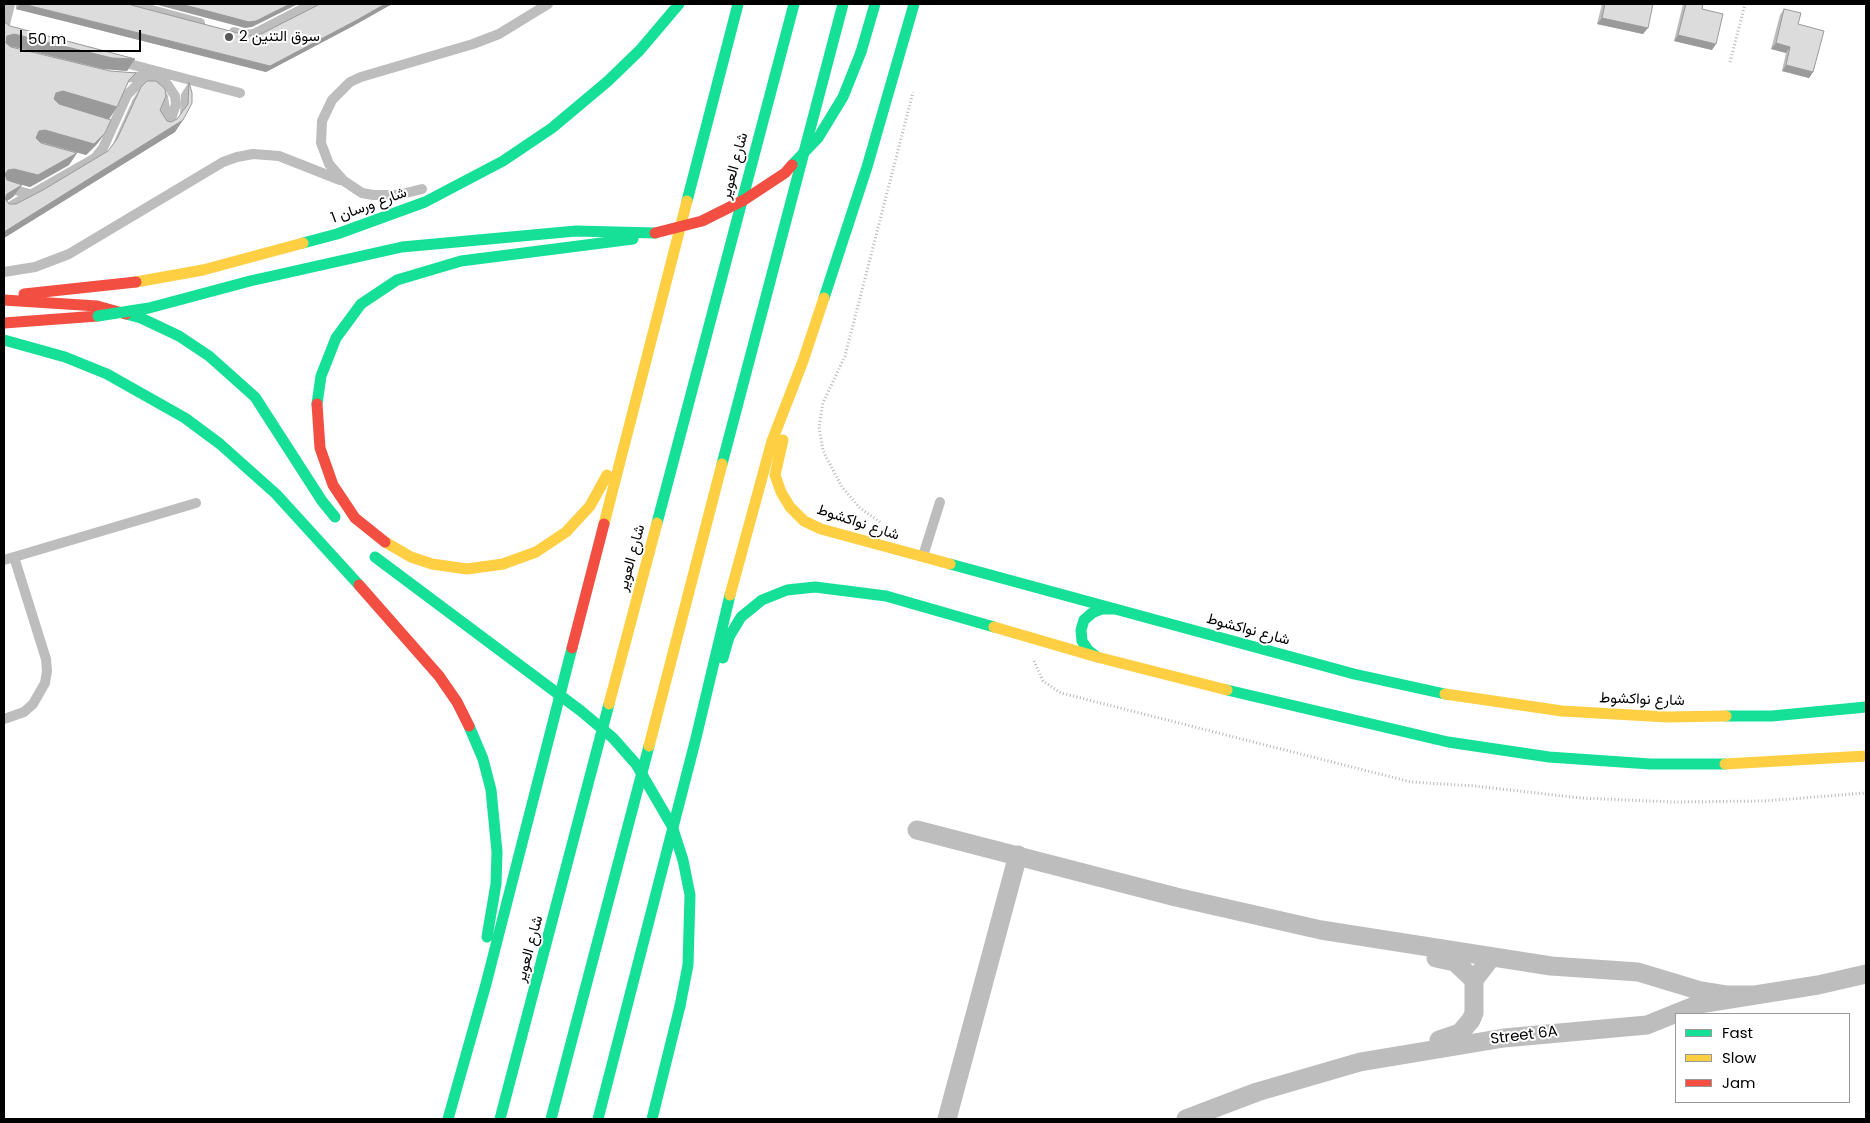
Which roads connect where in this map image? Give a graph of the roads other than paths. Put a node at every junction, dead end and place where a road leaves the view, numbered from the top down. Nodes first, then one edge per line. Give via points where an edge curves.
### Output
1 (10, 4) edge
2 (129, 4) edge
3 (312, 4) edge
4 (548, 4) edge
5 (679, 4) edge
6 (738, 4) edge
7 (794, 4) edge
8 (844, 4) edge
9 (875, 4) edge
10 (914, 4) edge
11 (6, 29) edge
12 (108, 58) edge
13 (110, 77) edge
14 (240, 93) dead end
15 (100, 122) edge
16 (113, 128) junction
17 (70, 158) edge
18 (503, 161) junction
19 (87, 163) junction
20 (344, 182) junction
21 (4, 186) edge
22 (33, 194) junction
23 (4, 210) edge
24 (655, 233) junction
25 (4, 272) edge
26 (4, 294) edge
27 (4, 300) edge
28 (4, 323) edge
29 (4, 340) edge
30 (803, 361) junction
31 (636, 399) junction
32 (940, 502) dead end
33 (196, 503) dead end
34 (344, 527) dead end
35 (372, 554) dead end
36 (9, 558) edge
37 (922, 558) junction
38 (1113, 609) junction
39 (1097, 657) junction
40 (1866, 707) edge
41 (4, 718) edge
42 (696, 738) junction
43 (1866, 756) edge
44 (917, 830) dead end
45 (1018, 855) junction
46 (1396, 942) junction
47 (1491, 958) junction
48 (1866, 974) edge
49 (1665, 979) junction
50 (1474, 980) junction
51 (1751, 995) junction
52 (1474, 1013) junction
53 (1676, 1013) edge
54 (1675, 1014) edge
55 (1662, 1020) junction
56 (1504, 1038) junction
57 (1400, 1054) junction
58 (463, 1062) junction
59 (448, 1119) edge
60 (500, 1119) edge
61 (551, 1119) edge
62 (598, 1119) edge
63 (652, 1119) edge
64 (947, 1119) edge
65 (1186, 1119) edge

1 - 11 lane
2 - 3 lane via 244,35 254,34
4 - 20 lane via 499,34 362,77 341,90 326,110 321,132 324,154
5 - 18 main road, شارع ورسان 1 via 640,50 608,81 552,128
6 - 31 main road
7 - 60 main road, شارع العوير
8 - 61 main road
9 - 24 main road, bridge via 843,97 818,138 785,173 744,200 702,221
10 - 30 main road via 867,167
12 - 14 lane
13 - 16 lane via 149,76 167,84 176,104 171,119 161,124 165,109 163,97 155,88 136,86 127,95
15 - 16 lane
16 - 19 lane via 99,154
17 - 19 lane
18 - 20 lane via 471,169 413,192 384,196 362,193
18 - 26 main road, شارع ورسان 1 via 425,202 337,234 257,257 140,282
19 - 22 lane
20 - 25 lane via 279,156 253,154 237,157 223,162 69,254 35,267
21 - 22 lane
22 - 23 lane
24 - 28 main road, bridge via 576,231 402,247 250,281 149,308 98,316
24 - 31 main road, bridge via 611,243 461,261 397,280 361,304 336,338 321,376 316,408 320,448 333,485 355,518 386,543 411,557 467,569 503,564 528,555 566,532 590,506 607,475
27 - 34 main road via 97,306 119,311 179,336 209,356 255,397 322,501
29 - 58 main road via 107,374 185,418 220,444 302,521 396,624 457,702 477,744 489,782 498,852 491,917
30 - 37 main road, شارع نواكشوط via 775,475 780,492 804,521 821,529
30 - 42 main road via 772,441 751,514
31 - 58 main road via 489,974
32 - 37 lane
33 - 36 lane
35 - 63 main road, bridge via 613,738 636,764 672,826 690,895 688,965
36 - 41 lane via 46,659 47,671 43,689 34,704 24,712
37 - 38 main road, شارع نواكشوط
38 - 39 main road via 1097,611 1084,620 1082,641
38 - 40 main road, شارع نواكشوط via 1364,676 1458,696 1562,711 1667,717 1772,716
39 - 42 main road via 886,596 814,587 787,590 762,600 741,617 729,637
39 - 43 main road via 1348,720 1448,742 1548,757 1650,764 1752,764
42 - 62 main road
44 - 45 street
45 - 46 street via 1240,913
45 - 64 street
46 - 47 street
46 - 50 street via 1401,949 1415,955 1454,962
47 - 49 street via 1638,972
47 - 50 street
48 - 51 street, Street 6A
49 - 51 street via 1708,992
49 - 55 street via 1670,997
50 - 52 street
51 - 53 street, Street 6A via 1690,1006
52 - 56 street
52 - 57 street via 1460,1033
54 - 55 street, Street 6A
55 - 56 street, Street 6A via 1639,1026
56 - 57 street, Street 6A
57 - 65 street, Street 6A via 1298,1079
58 - 59 main road

